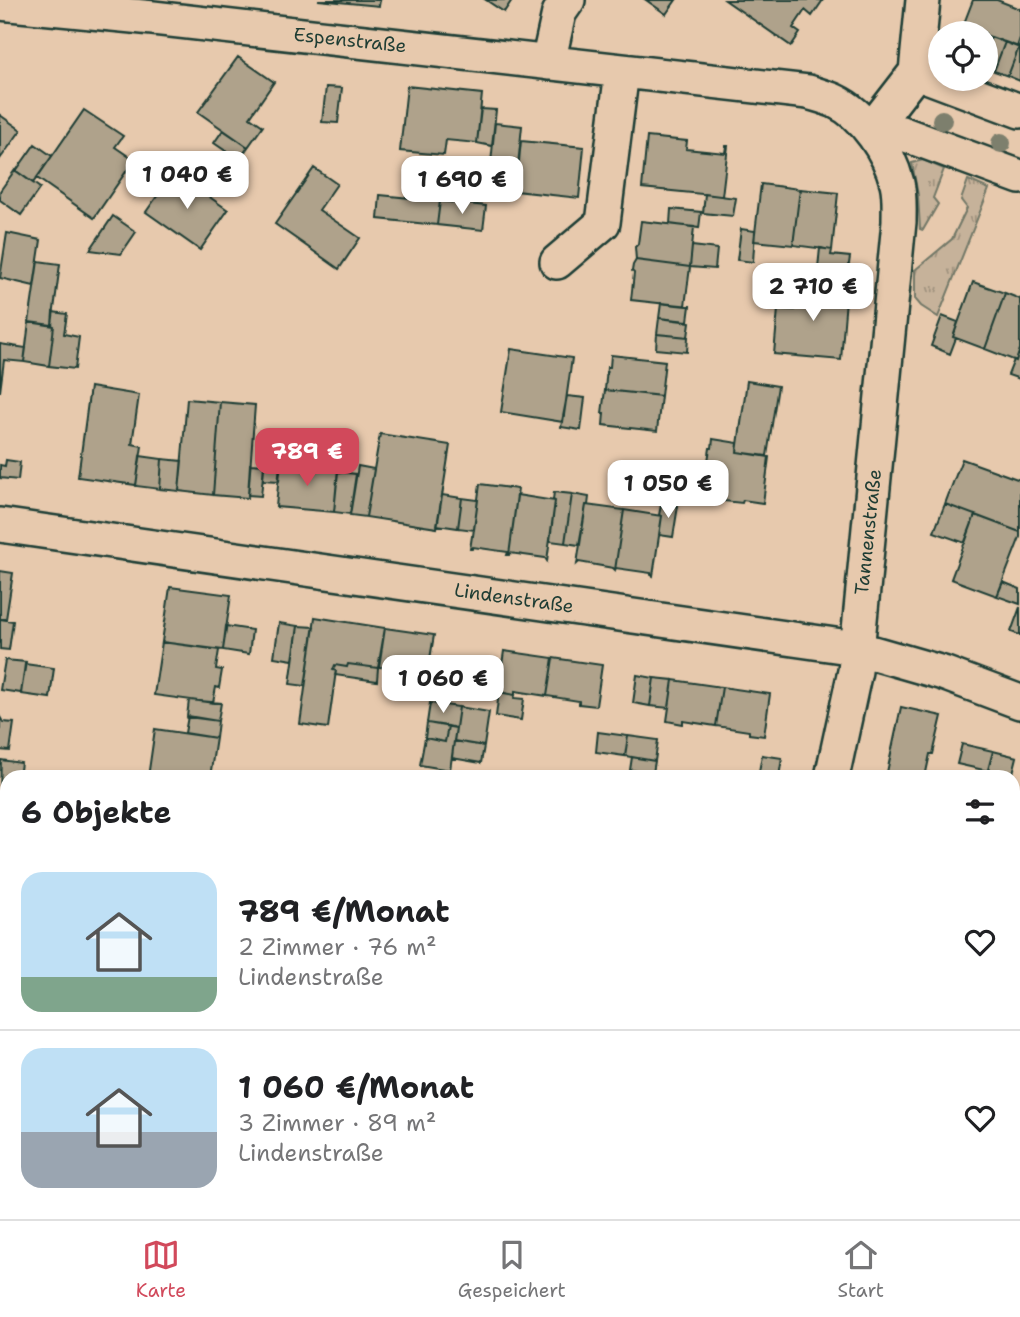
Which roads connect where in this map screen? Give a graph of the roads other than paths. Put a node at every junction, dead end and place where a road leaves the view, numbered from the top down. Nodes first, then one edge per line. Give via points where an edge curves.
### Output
1 (568, 0) edge
2 (923, 0) edge
3 (0, 3) edge
4 (154, 9) edge
5 (548, 63) junction
6 (622, 71) junction
7 (916, 72) junction
8 (1020, 111) edge
9 (870, 130) junction
10 (1018, 171) edge
11 (557, 262) dead end
12 (892, 286) joint
13 (0, 525) edge
14 (856, 648) junction
15 (1020, 702) edge
16 (834, 770) edge

1 - 5 street via 559,13
2 - 7 street
3 - 4 street, Espenstraße
4 - 5 street, Espenstraße
5 - 6 street, Espenstraße
6 - 9 street, Espenstraße via 808,92 837,102
6 - 11 street via 603,223
7 - 8 street
7 - 9 street
9 - 10 street via 901,133
9 - 12 street, Espenstraße via 885,150 898,185
12 - 14 street, Tannenstraße
13 - 14 street, Lindenstraße
14 - 15 street, Lindenstraße
14 - 16 street, Tannenstraße

